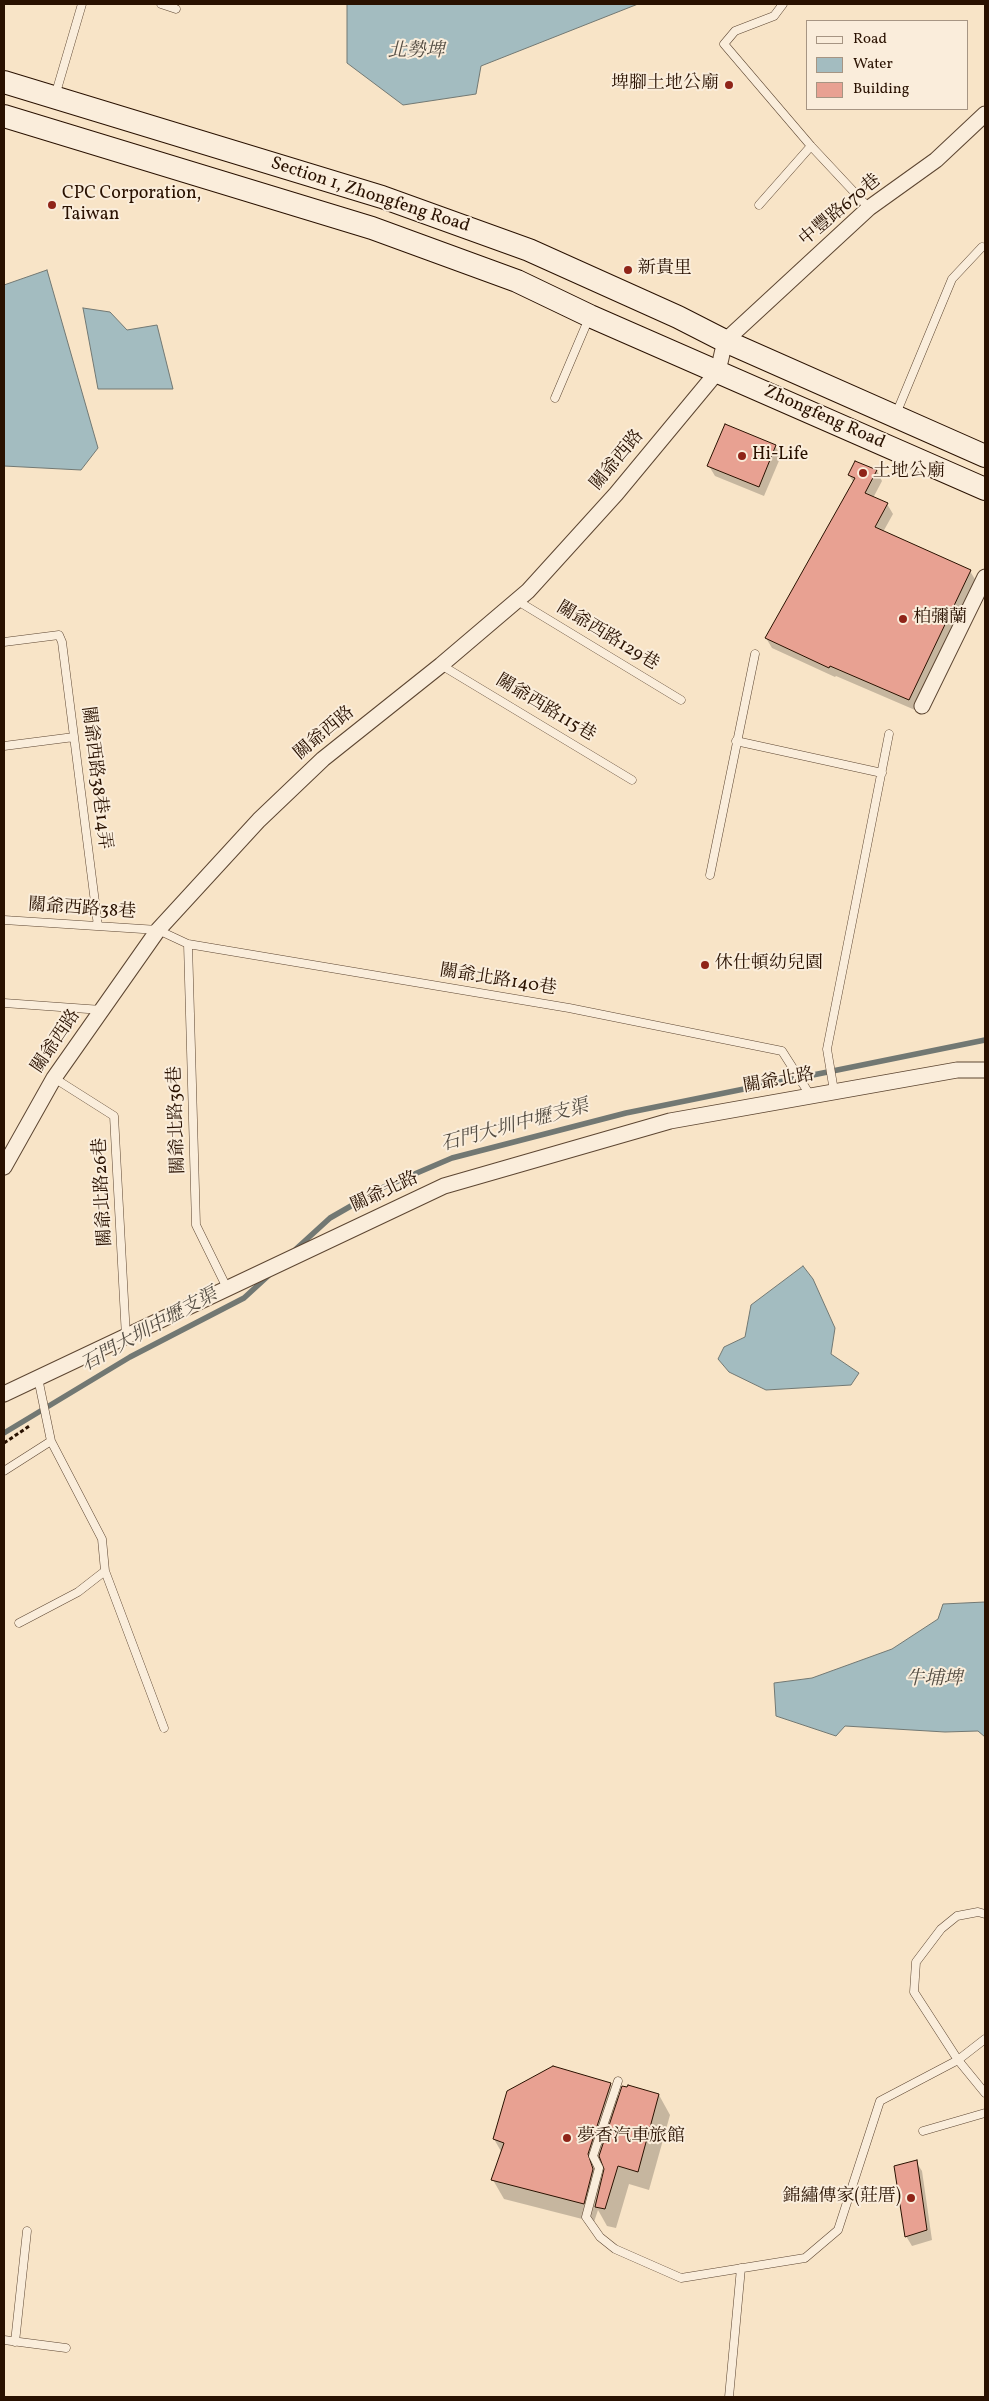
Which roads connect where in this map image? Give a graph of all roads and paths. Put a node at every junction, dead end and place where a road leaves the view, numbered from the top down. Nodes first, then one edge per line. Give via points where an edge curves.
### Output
1 (82, 4) edge
2 (160, 4) edge
3 (783, 4) edge
4 (176, 9) dead end
5 (4, 82) edge
6 (55, 98) junction
7 (985, 114) edge
8 (4, 116) edge
9 (811, 146) junction
10 (759, 205) dead end
11 (869, 208) junction
12 (982, 247) dead end
13 (590, 316) junction
14 (725, 341) junction
15 (718, 371) junction
16 (555, 398) dead end
17 (895, 416) junction
18 (985, 456) edge
19 (985, 489) edge
20 (985, 577) edge
21 (516, 600) junction
22 (4, 642) edge
23 (754, 654) dead end
24 (442, 665) junction
25 (682, 700) dead end
26 (922, 706) dead end
27 (889, 734) dead end
28 (74, 737) junction
29 (736, 741) junction
30 (4, 746) edge
31 (882, 773) junction
32 (632, 780) dead end
33 (710, 875) dead end
34 (4, 920) edge
35 (98, 926) junction
36 (158, 930) junction
37 (188, 944) junction
38 (4, 1003) edge
39 (102, 1010) junction
40 (985, 1070) edge
41 (54, 1078) junction
42 (834, 1091) junction
43 (810, 1095) junction
44 (4, 1167) edge
45 (226, 1288) junction
46 (126, 1338) junction
47 (38, 1377) junction
48 (4, 1394) edge
49 (31, 1425) dead end
50 (51, 1441) junction
51 (4, 1443) edge
52 (4, 1471) edge
53 (105, 1571) junction
54 (19, 1622) dead end
55 (164, 1728) dead end
56 (985, 1914) edge
57 (985, 2039) edge
58 (958, 2060) junction
59 (618, 2081) dead end
60 (985, 2093) edge
61 (985, 2113) edge
62 (923, 2130) dead end
63 (27, 2231) dead end
64 (740, 2268) junction
65 (4, 2340) edge
66 (15, 2342) junction
67 (66, 2348) dead end
68 (729, 2397) edge

1 - 6 lane
2 - 4 lane
3 - 9 lane via 774,16 735,31 724,44
5 - 6 main road, Section 1, Zhongfeng Road
6 - 14 main road, Section 1, Zhongfeng Road via 382,197 502,240
7 - 11 street, 中豐路670巷 via 936,160
8 - 13 main road, Section 1, Zhongfeng Road via 372,228 517,281
9 - 10 lane
9 - 11 lane
11 - 14 street, 中豐路670巷
12 - 17 lane via 952,279
13 - 15 main road, Section 1, Zhongfeng Road
13 - 16 lane
14 - 15 street
14 - 17 main road, Zhongfeng Road
15 - 19 main road, Zhongfeng Road
15 - 21 street, 關爺西路 via 616,494 528,591
17 - 18 main road, Zhongfeng Road
20 - 26 street
21 - 24 street, 關爺西路
21 - 25 lane, 關爺西路129巷
22 - 28 lane, 關爺西路38巷14弄 via 59,635
23 - 29 lane
24 - 32 lane, 關爺西路115巷
24 - 36 street, 關爺西路 via 323,759 260,820
27 - 31 lane
28 - 30 lane
28 - 35 lane, 關爺西路38巷14弄
29 - 31 lane
29 - 33 lane
31 - 42 lane via 827,1049
34 - 35 lane, 關爺西路38巷
35 - 36 lane, 關爺西路38巷
36 - 37 lane, 關爺北路140巷
36 - 39 street, 關爺西路
37 - 43 lane, 關爺北路140巷 via 569,1008 782,1051
37 - 45 lane, 關爺北路36巷 via 196,1225
38 - 39 lane
39 - 41 street, 關爺西路
40 - 42 street, 關爺北路 via 958,1070
41 - 44 street, 關爺西路
41 - 46 lane, 關爺北路26巷 via 114,1116
42 - 43 street, 關爺北路
43 - 45 street, 關爺北路 via 670,1121 444,1186
45 - 46 street, 關爺北路
46 - 47 street, 關爺北路
47 - 48 street, 關爺北路
47 - 50 lane
49 - 51 path
50 - 52 lane
50 - 53 lane via 102,1539
53 - 54 lane via 78,1592
53 - 55 lane
56 - 58 lane via 957,1916 940,1929 916,1962 914,1992
57 - 58 lane
58 - 60 lane
58 - 64 lane via 880,2101 838,2230 805,2258
59 - 64 lane via 593,2156 599,2168 586,2217 600,2238 615,2249 681,2278
61 - 62 lane
63 - 66 lane
64 - 68 lane
65 - 66 lane
66 - 67 lane

